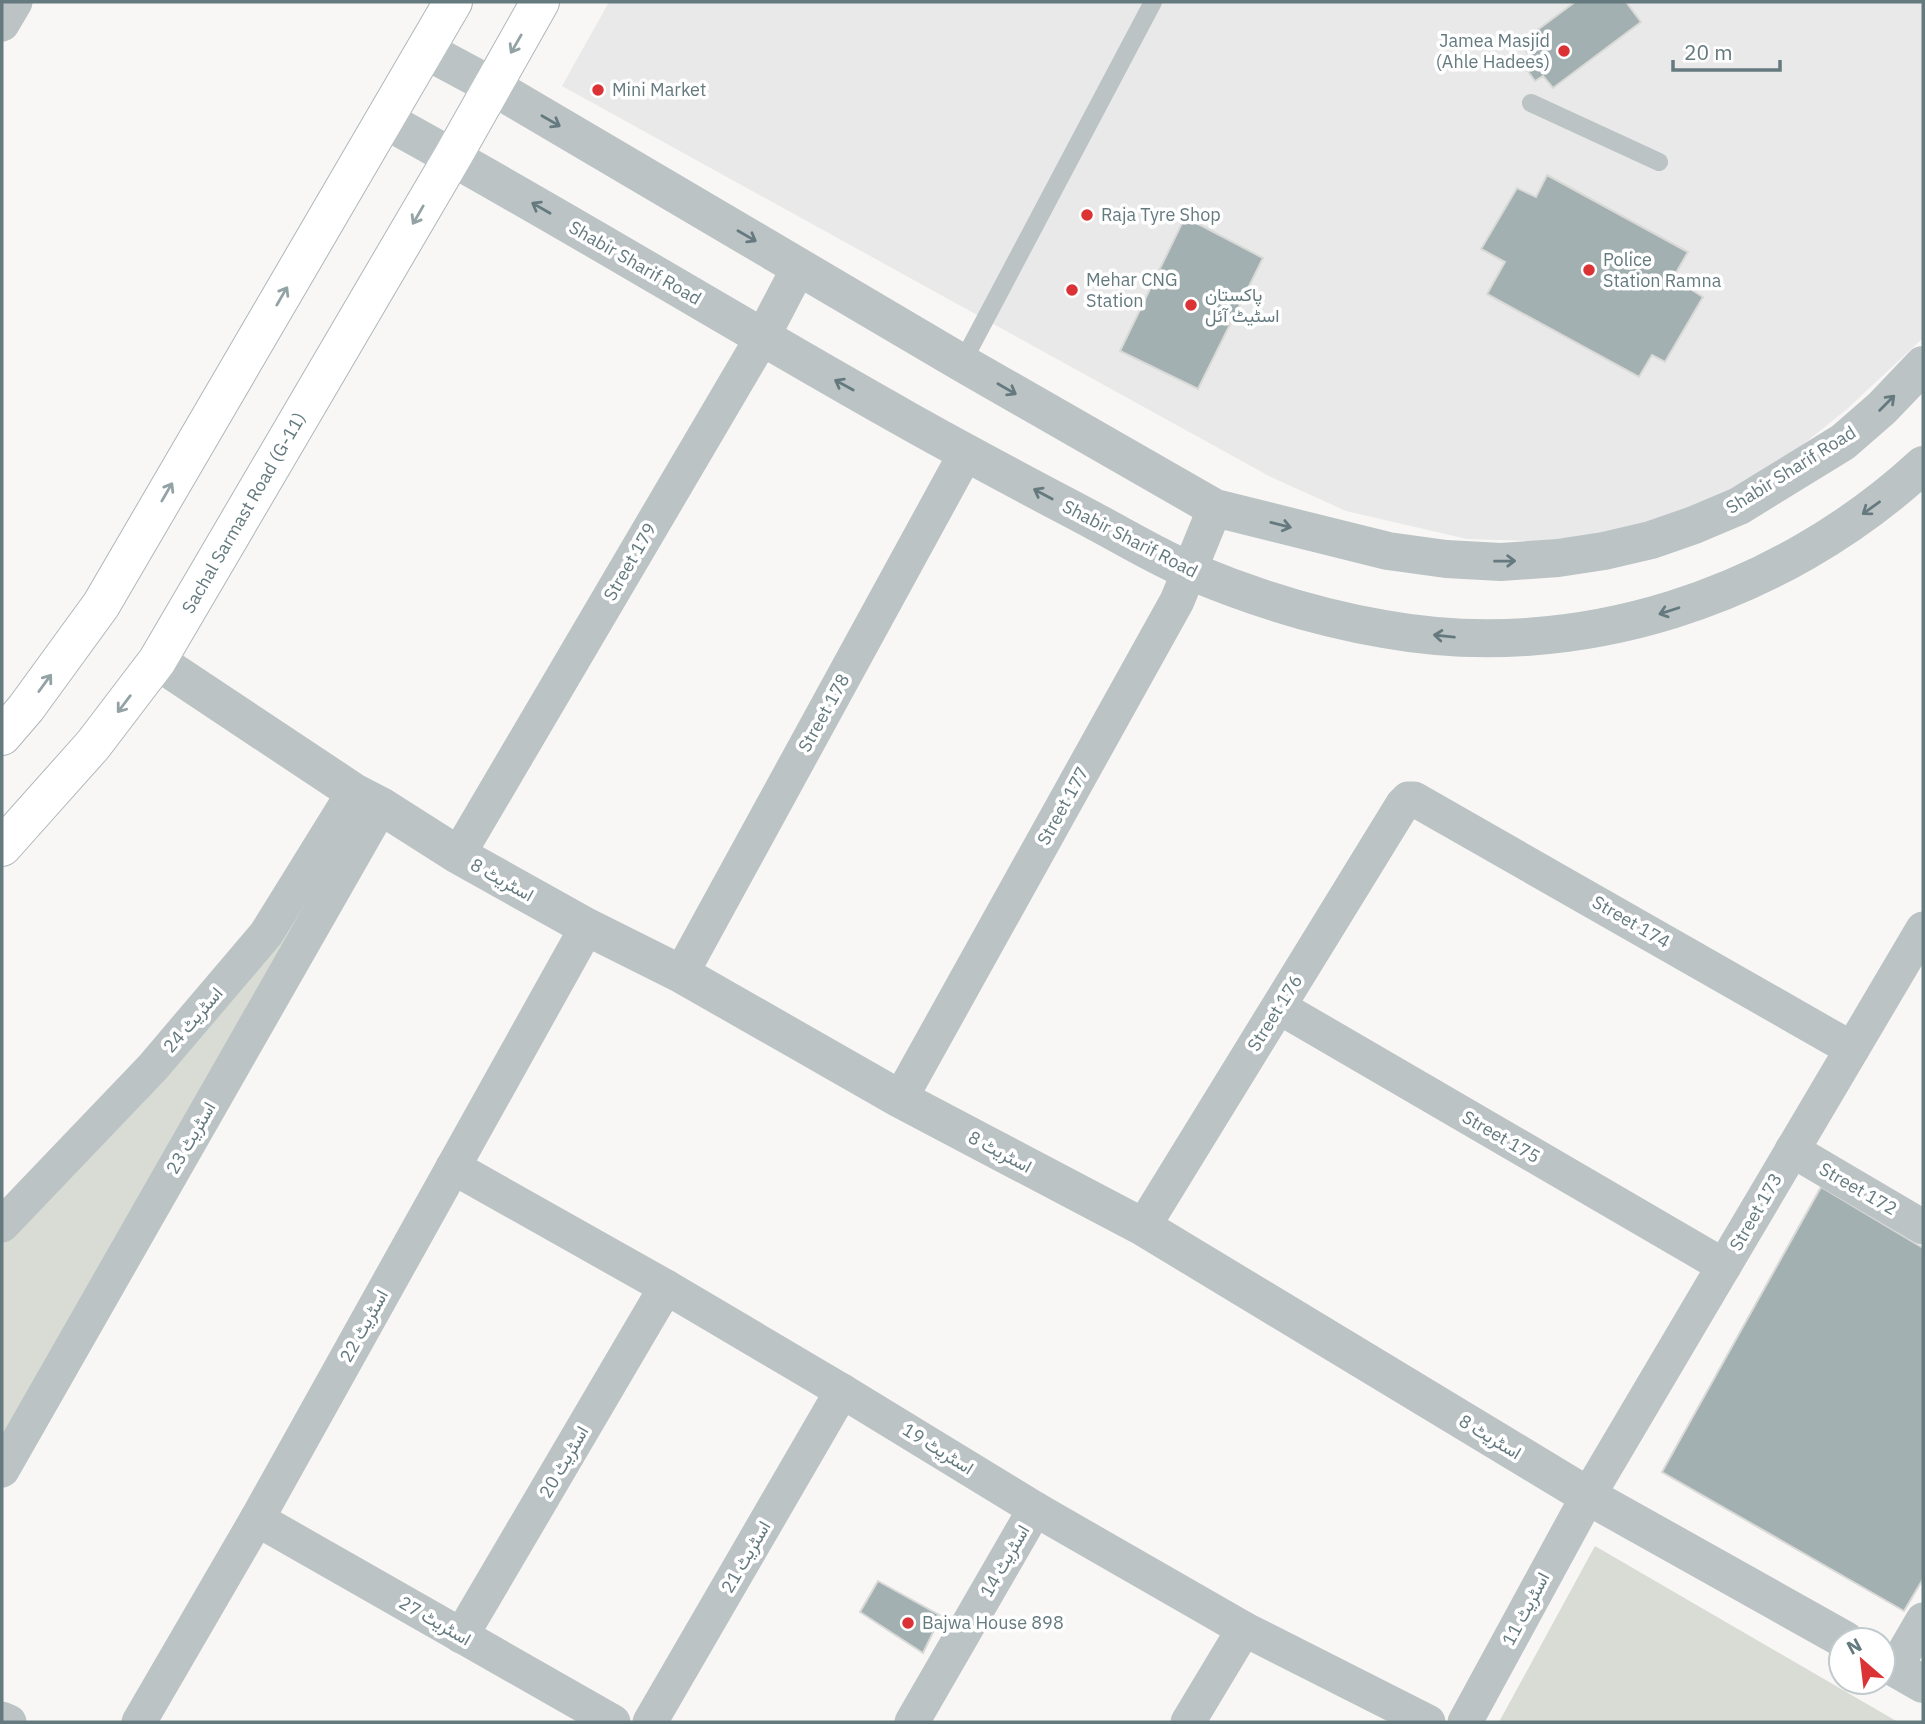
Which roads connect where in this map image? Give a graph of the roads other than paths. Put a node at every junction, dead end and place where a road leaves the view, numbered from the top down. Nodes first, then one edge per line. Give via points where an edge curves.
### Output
1 (15, 2) edge
2 (453, 2) edge
3 (540, 2) edge
4 (1153, 2) edge
5 (2, 24) edge
6 (417, 64) junction
7 (492, 86) junction
8 (1531, 103) dead end
9 (385, 120) junction
10 (453, 156) junction
11 (1659, 162) dead end
12 (799, 267) junction
13 (762, 338) junction
14 (962, 363) junction
15 (1923, 365) edge
16 (966, 453) junction
17 (1923, 465) edge
18 (1215, 508) junction
19 (1190, 572) junction
20 (157, 661) junction
21 (2, 736) edge
22 (368, 799) junction
23 (1408, 799) joint
24 (2, 846) edge
25 (458, 855) junction
26 (587, 927) junction
27 (1923, 929) edge
28 (681, 974) junction
29 (1911, 978) edge
30 (1279, 1007) junction
31 (1852, 1049) junction
32 (900, 1099) junction
33 (1792, 1150) junction
34 (453, 1167) junction
35 (2, 1226) edge
36 (1143, 1227) junction
37 (1923, 1227) edge
38 (1724, 1266) junction
39 (666, 1287) junction
40 (842, 1391) junction
41 (2, 1471) edge
42 (1588, 1496) junction
43 (1035, 1509) junction
44 (257, 1519) junction
45 (1923, 1620) edge
46 (1244, 1629) junction
47 (1827, 1630) edge
48 (461, 1636) junction
49 (1901, 1671) edge
50 (2, 1719) edge
51 (9, 1722) edge
52 (139, 1722) edge
53 (612, 1722) edge
54 (650, 1722) edge
55 (912, 1722) edge
56 (1188, 1722) edge
57 (1428, 1722) edge
58 (1465, 1722) edge

1 - 5 street
2 - 6 main road
3 -> 7 main road
4 - 14 lane
6 - 7 street, Shabir Sharif Road
6 - 9 main road
7 - 10 main road, Sachal Sarmast Road (G-11)
7 -> 12 street, Shabir Sharif Road
8 - 11 lane
9 - 10 street, Shabir Sharif Road
21 -> 9 main road via 101,605
13 -> 10 street, Shabir Sharif Road
10 -> 20 main road, Sachal Sarmast Road (G-11)
12 - 13 street, Street 179
12 - 14 street, Shabir Sharif Road
16 -> 13 street, Shabir Sharif Road
13 - 25 street, Street 179
14 -> 18 street, Shabir Sharif Road
18 -> 15 street, Shabir Sharif Road via 1388,551 1446,559 1512,561 1604,551 1684,529 1739,506 1843,442
19 -> 16 street, Shabir Sharif Road
16 - 28 street, Street 178
17 -> 19 street, Shabir Sharif Road via 1835,534 1771,571 1657,615 1592,629 1530,637 1385,630 1303,611
18 - 19 street, Street 177
19 - 32 street, Street 177
20 - 22 street, اسٹریٹ 8
20 -> 24 main road, Sachal Sarmast Road (G-11) via 93,746
22 - 25 street, اسٹریٹ 8
22 - 35 street, اسٹریٹ 24 via 266,934 153,1067
22 - 41 street, اسٹریٹ 23
23 - 30 street, Street 176
23 - 31 street, Street 174
25 - 26 street, اسٹریٹ 8
26 - 28 street, اسٹریٹ 8
26 - 34 street, اسٹریٹ 22
27 - 29 street, Street 173
28 - 32 street, اسٹریٹ 8
29 - 31 street, Street 173
30 - 36 street, Street 176
30 - 38 street, Street 175
31 - 33 street, Street 173
32 - 36 street, اسٹریٹ 8
33 - 37 street, Street 172
33 - 38 street, Street 173
34 - 39 street, اسٹریٹ 19
34 - 44 street, اسٹریٹ 22
36 - 42 street, اسٹریٹ 8
38 - 42 street, Street 173
39 - 40 street, اسٹریٹ 19
39 - 48 street, اسٹریٹ 20
40 - 43 street, اسٹریٹ 19
40 - 54 street, اسٹریٹ 21
42 - 47 street, اسٹریٹ 8
42 - 58 street, اسٹریٹ 11
43 - 46 street, اسٹریٹ 19
43 - 55 street, اسٹریٹ 14
44 - 48 street, اسٹریٹ 27
44 - 52 street, اسٹریٹ 22
45 - 49 street
46 - 56 street
46 - 57 street, اسٹریٹ 19
48 - 53 street, اسٹریٹ 27
50 - 51 street

